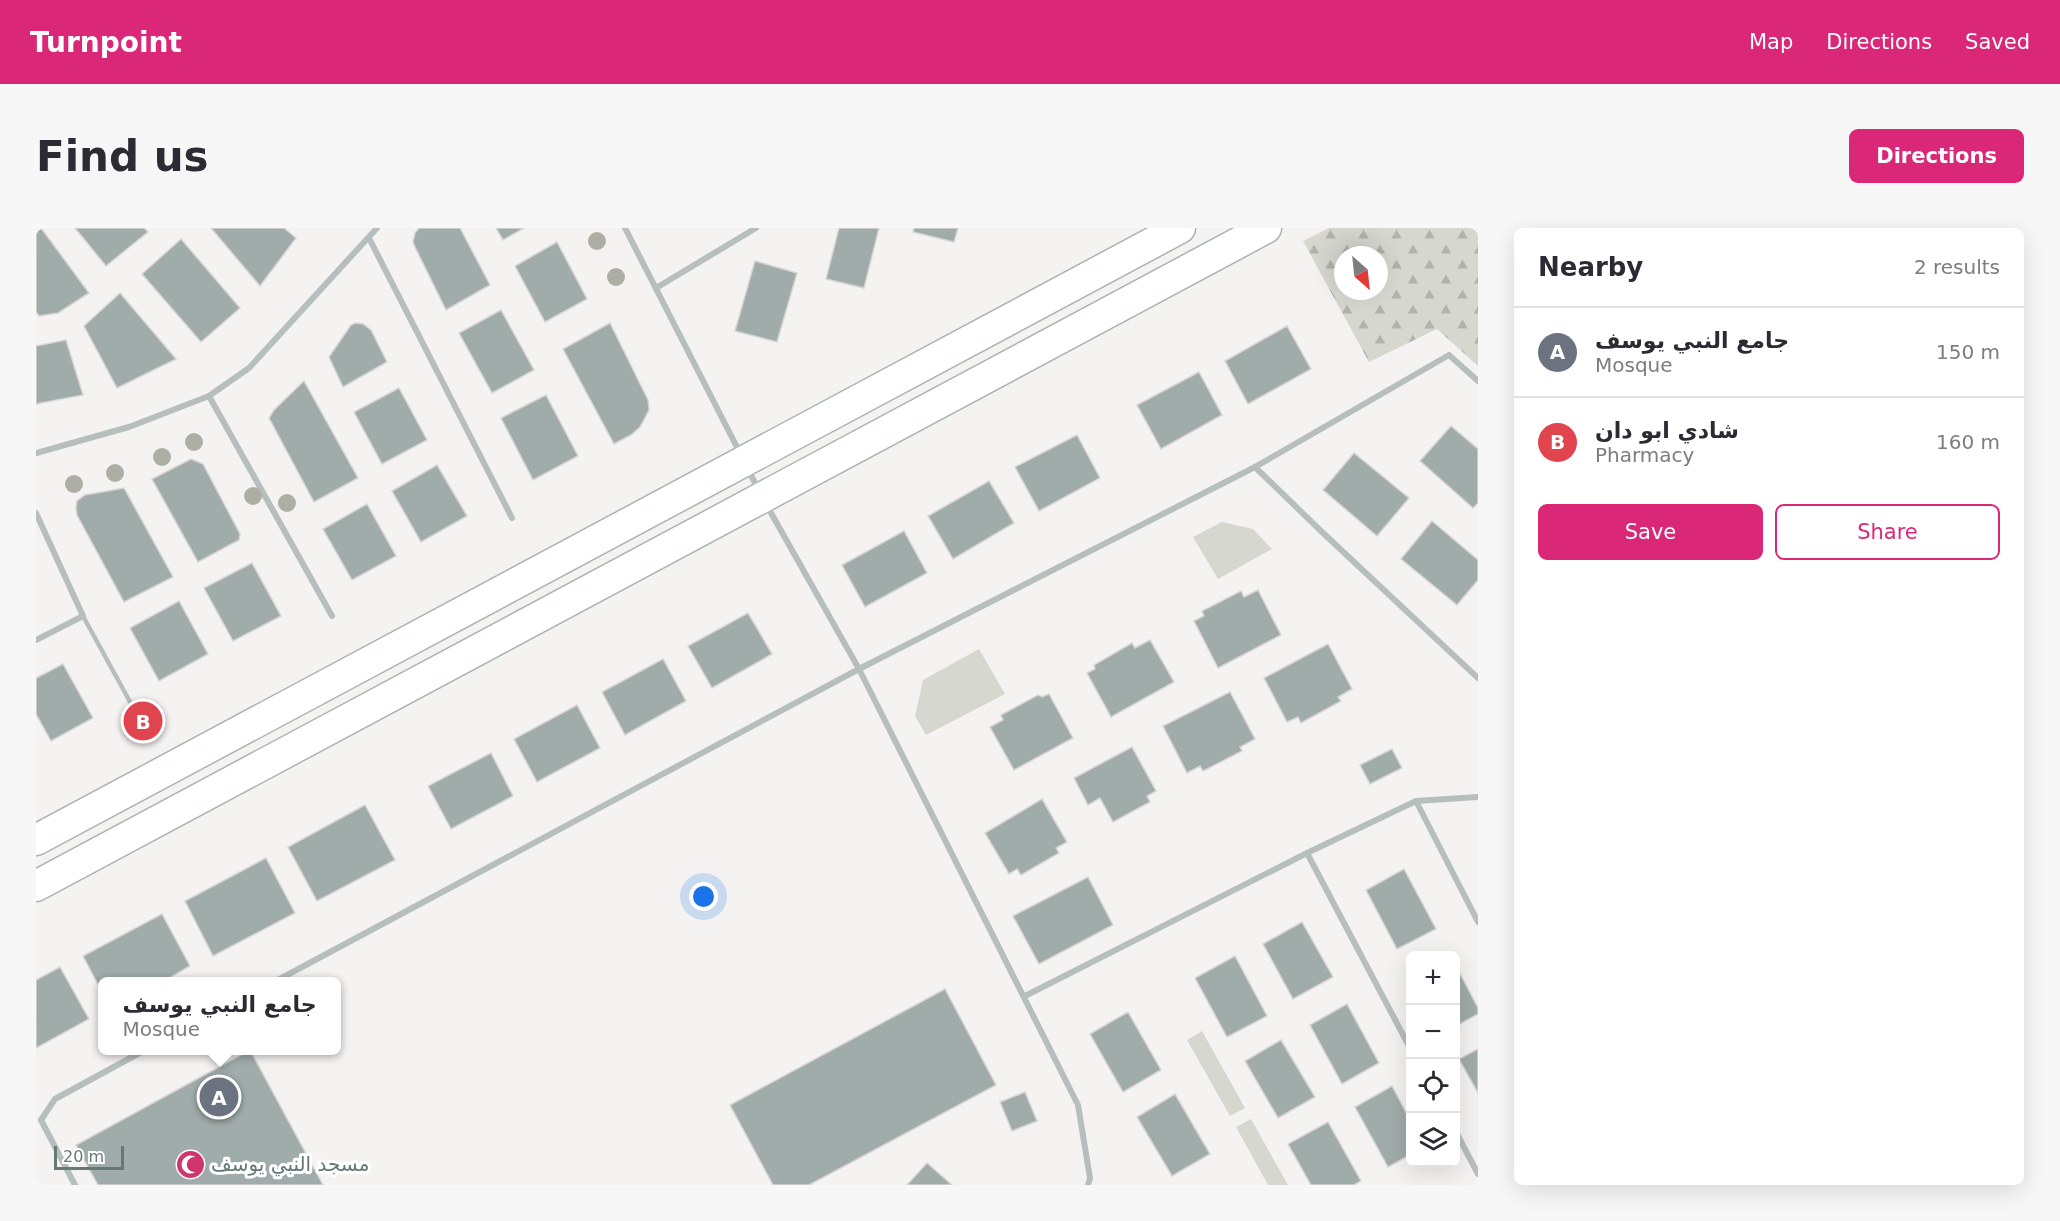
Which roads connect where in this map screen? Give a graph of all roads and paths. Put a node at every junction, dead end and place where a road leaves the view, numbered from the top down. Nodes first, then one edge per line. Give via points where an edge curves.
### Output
1 (377, 228) edge
2 (625, 228) edge
3 (756, 228) edge
4 (1180, 228) edge
5 (1266, 228) edge
6 (369, 238) junction
7 (656, 288) junction
8 (1478, 381) edge
9 (209, 396) junction
10 (36, 453) edge
11 (744, 461) junction
12 (1255, 467) junction
13 (763, 497) junction
14 (36, 513) edge
15 (512, 518) dead end
16 (83, 616) junction
17 (332, 616) dead end
18 (36, 640) edge
19 (859, 669) junction
20 (1478, 678) edge
21 (140, 720) dead end
22 (1478, 797) edge
23 (1416, 801) junction
24 (36, 840) edge
25 (1307, 853) junction
26 (36, 886) edge
27 (1478, 922) edge
28 (282, 977) edge
29 (1025, 996) junction
30 (1406, 1040) edge
31 (136, 1055) edge
32 (1460, 1141) edge
33 (1478, 1174) edge
34 (75, 1185) edge
35 (1088, 1185) edge

1 - 6 street
2 - 7 street
3 - 7 street
4 - 11 street
5 - 13 street
6 - 9 street via 249,368
6 - 15 street
7 - 11 street
8 - 12 street via 1449,354
9 - 10 street via 129,427
9 - 17 street
11 - 13 street
11 - 24 street
12 - 19 street
12 - 20 street
13 - 19 street
13 - 26 street
14 - 16 street
16 - 18 street
16 - 21 lane
19 - 28 street
19 - 29 street
22 - 23 street
23 - 25 street
23 - 27 street
25 - 29 street
25 - 30 street
29 - 35 street via 1078,1106
31 - 34 street via 55,1099 41,1120
32 - 33 street

